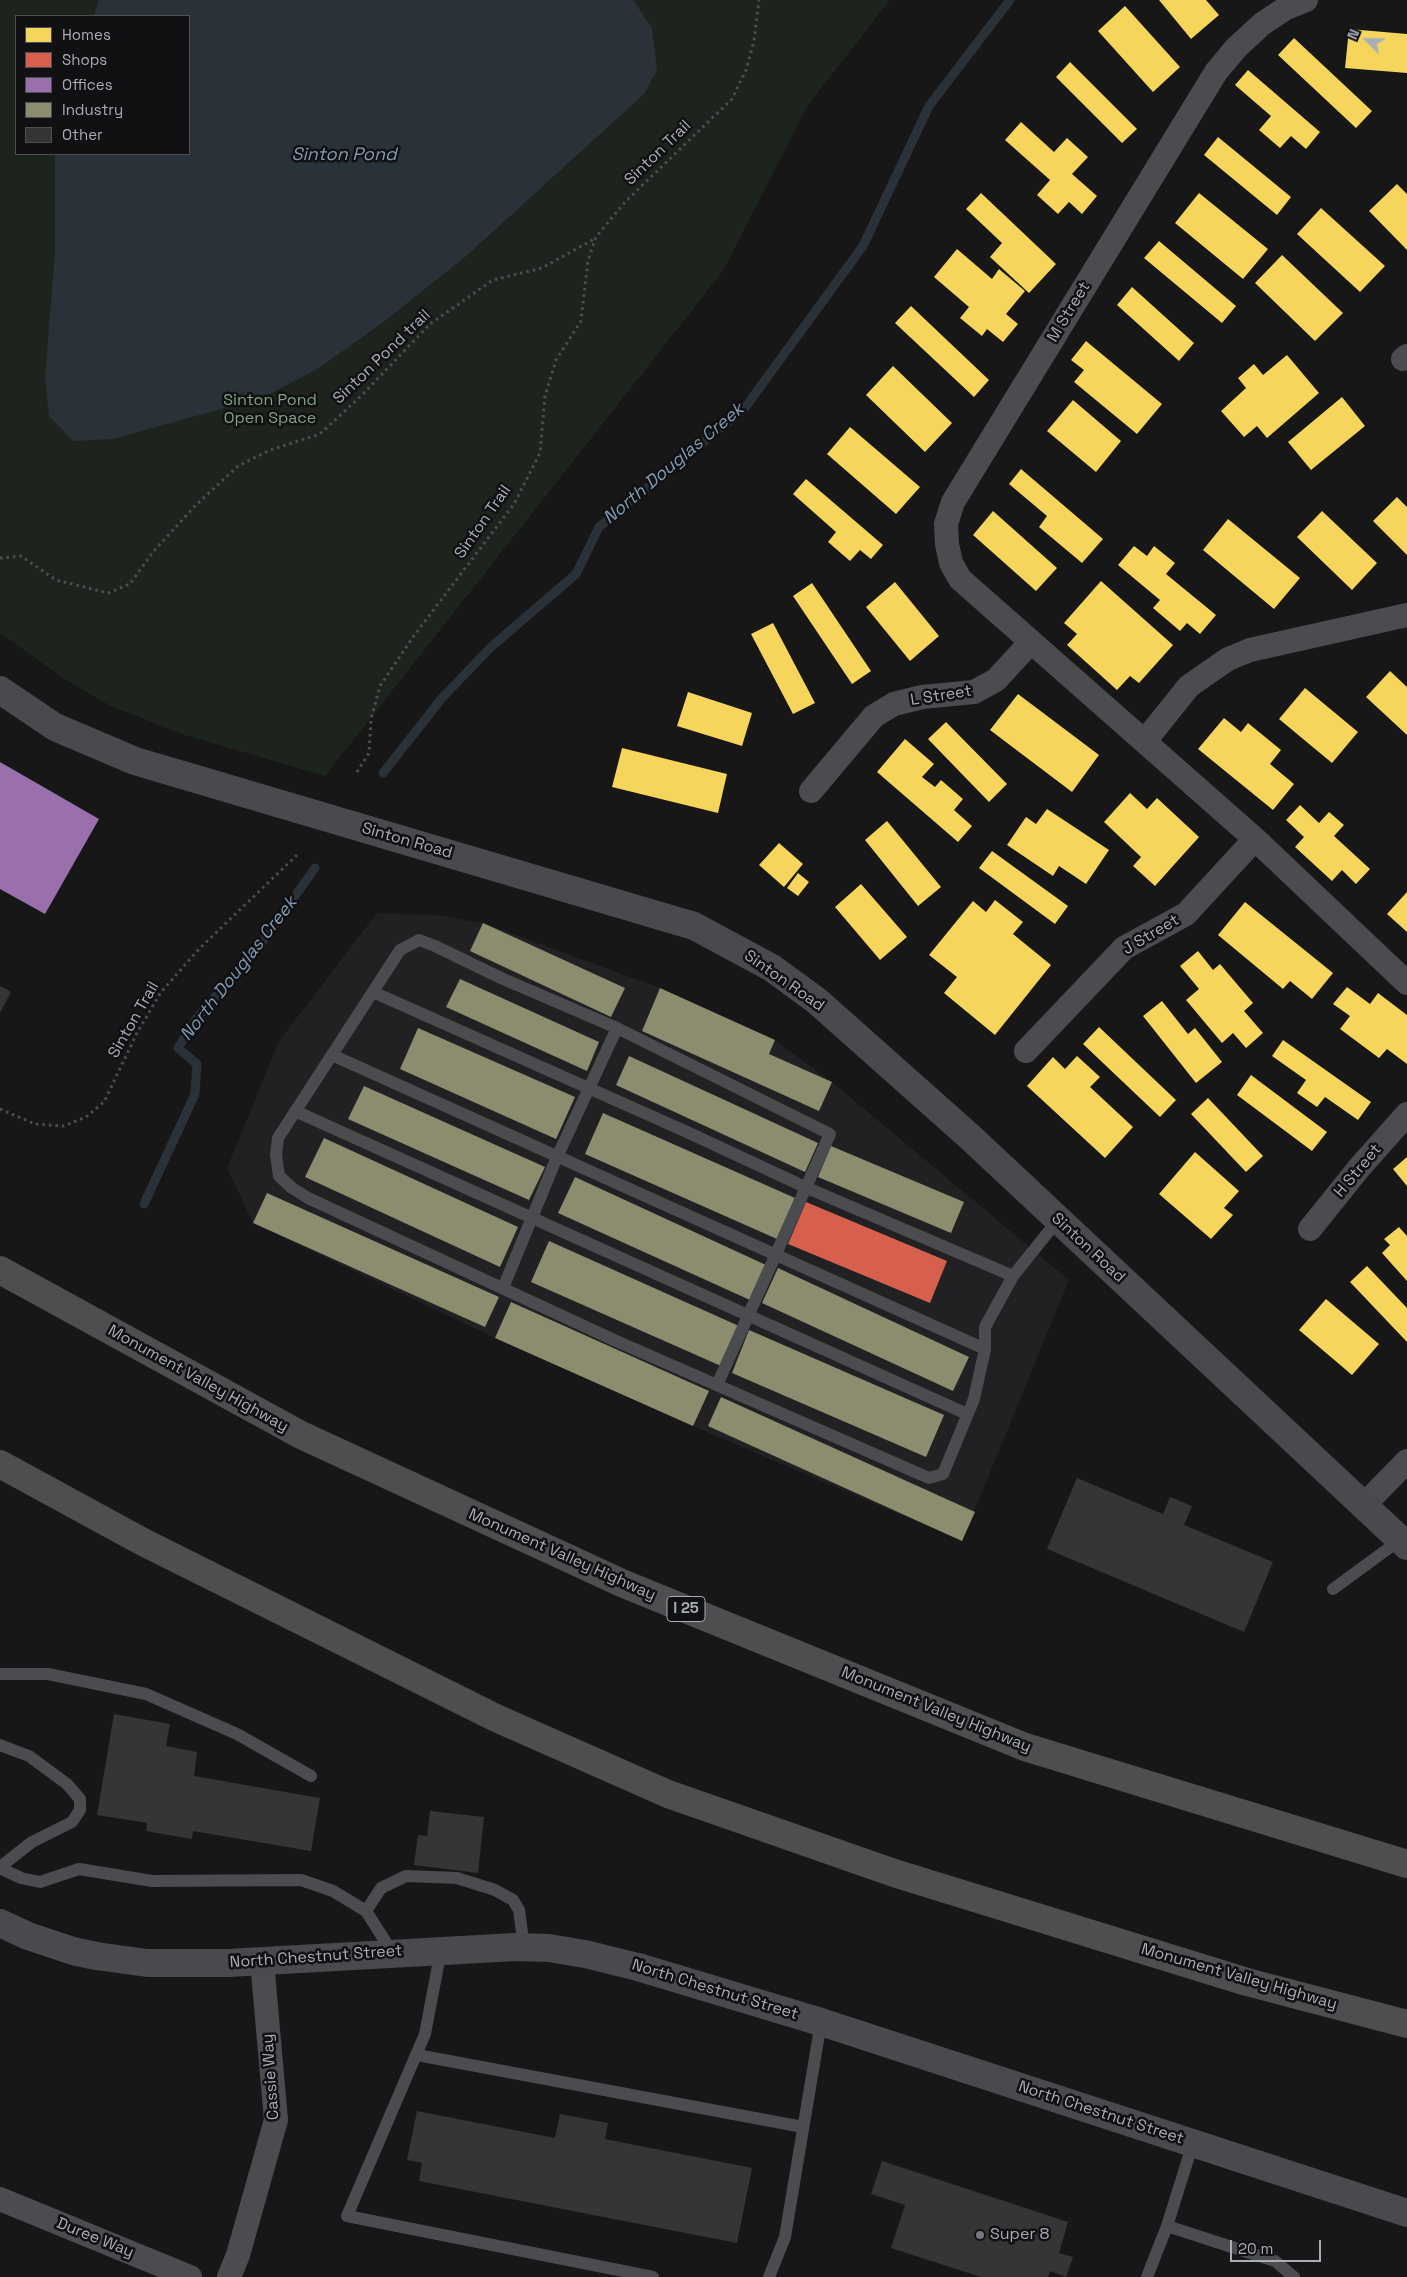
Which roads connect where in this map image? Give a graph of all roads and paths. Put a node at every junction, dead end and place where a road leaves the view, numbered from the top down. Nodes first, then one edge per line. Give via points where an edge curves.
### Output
1 (759, 0) edge
2 (1306, 0) edge
3 (596, 237) junction
4 (0, 558) edge
5 (1407, 615) edge
6 (1030, 643) junction
7 (0, 690) edge
8 (1144, 741) junction
9 (358, 772) dead end
10 (811, 791) dead end
11 (1256, 839) junction
12 (297, 855) dead end
13 (1407, 983) edge
14 (373, 992) junction
15 (617, 1028) junction
16 (1026, 1051) dead end
17 (332, 1055) junction
18 (590, 1088) junction
19 (0, 1109) edge
20 (296, 1111) junction
21 (1407, 1114) edge
22 (557, 1157) junction
23 (805, 1188) junction
24 (532, 1217) junction
25 (1058, 1220) junction
26 (1310, 1229) dead end
27 (776, 1253) junction
28 (0, 1270) edge
29 (1013, 1276) junction
30 (503, 1288) junction
31 (749, 1314) junction
32 (985, 1348) junction
33 (717, 1385) junction
34 (967, 1414) junction
35 (1407, 1461) edge
36 (0, 1464) edge
37 (1363, 1506) junction
38 (1405, 1540) edge
39 (1333, 1589) dead end
40 (0, 1674) edge
41 (0, 1745) edge
42 (311, 1776) dead end
43 (1407, 1864) edge
44 (0, 1868) edge
45 (366, 1911) junction
46 (0, 1923) edge
47 (524, 1947) junction
48 (441, 1950) junction
49 (392, 1952) junction
50 (262, 1961) junction
51 (821, 2022) junction
52 (1407, 2024) edge
53 (416, 2056) junction
54 (803, 2127) junction
55 (1193, 2143) junction
56 (0, 2199) edge
57 (1407, 2212) edge
58 (1167, 2226) junction
59 (190, 2277) edge
60 (230, 2277) edge
61 (653, 2277) edge
62 (769, 2277) edge
63 (1147, 2277) edge
64 (1294, 2277) edge

1 - 3 path, Sinton Trail via 754,41 746,70 732,99 625,202
2 - 6 street, M Street via 1286,8 1262,24 1216,72 953,502 946,524 950,563 960,580
3 - 4 path, Sinton Pond trail via 542,268 493,280 430,324 320,434 270,450 238,466 195,506 153,552 130,584 108,593 56,580 21,556
3 - 9 path, Sinton Trail via 588,260 581,321 556,360 545,396 540,452 514,504 380,686 371,719 369,753
5 - 8 street via 1250,650 1228,659 1189,686
6 - 8 street, M Street
6 - 10 street, L Street via 996,680 974,692 894,704 874,716
7 - 25 street, Sinton Road via 26,710 62,730 135,761 694,926 772,968 817,1001
8 - 11 street, M Street
11 - 13 street, M Street
11 - 16 street, J Street via 1186,914 1124,948
12 - 19 path, Sinton Trail via 199,949 161,992 104,1102 86,1117 64,1126 36,1124
14 - 15 lane via 400,950 419,940
14 - 17 lane
14 - 18 lane
15 - 18 lane
15 - 23 lane via 830,1134
17 - 20 lane
17 - 22 lane
18 - 22 lane
18 - 23 lane
20 - 24 lane
20 - 30 lane via 278,1138 276,1154 279,1176 292,1188
21 - 26 street, H Street
22 - 24 lane
22 - 27 lane
23 - 27 lane
23 - 29 lane
24 - 30 lane
24 - 31 lane
25 - 29 lane
25 - 37 street, Sinton Road
27 - 31 lane
27 - 32 lane
28 - 43 highway, Monument Valley Highway / I 25 via 301,1435 624,1584 1025,1747
29 - 32 lane via 985,1327
30 - 33 lane
31 - 33 lane
31 - 34 lane
32 - 34 lane via 974,1399
33 - 34 lane via 929,1478 943,1474
35 - 37 street
36 - 52 highway, Monument Valley Highway via 143,1542 496,1718 668,1794 894,1873 1247,1982
37 - 38 street, Sinton Road
38 - 39 lane
40 - 42 lane via 48,1674 146,1694 238,1734
41 - 44 lane via 29,1756 67,1784 80,1799 80,1810 72,1822 32,1842
44 - 45 lane via 21,1878 40,1882 79,1870 152,1881 301,1880 332,1891
45 - 47 lane via 381,1888 406,1876 457,1878 495,1890 513,1900 518,1910
45 - 49 lane
46 - 50 street, North Chestnut Street via 73,1951 119,1960 183,1964
47 - 48 street, North Chestnut Street
47 - 51 street, North Chestnut Street via 568,1951 616,1961
48 - 49 street, North Chestnut Street
48 - 53 lane via 426,2034
49 - 50 street, North Chestnut Street
50 - 60 street, Cassie Way via 276,2120
51 - 54 lane
51 - 55 street, North Chestnut Street
53 - 54 lane
53 - 61 lane via 347,2216
54 - 62 lane via 785,2237
55 - 57 street, North Chestnut Street
55 - 58 lane
56 - 59 street, Duree Way
58 - 63 lane
58 - 64 lane via 1275,2261

